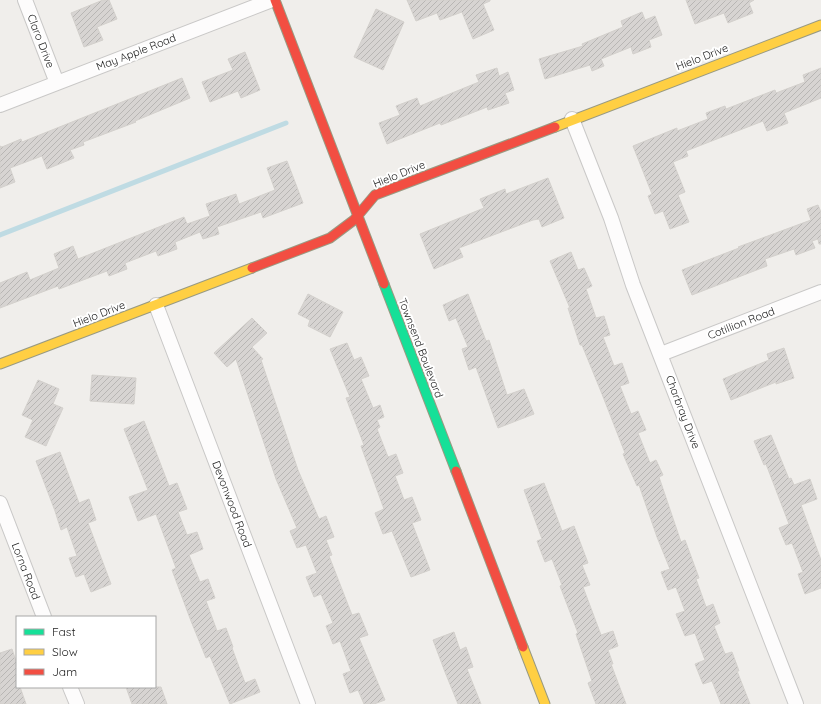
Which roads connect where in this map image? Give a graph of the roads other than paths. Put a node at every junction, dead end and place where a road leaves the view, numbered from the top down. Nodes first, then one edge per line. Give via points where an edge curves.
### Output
1 (25, 0) edge
2 (272, 0) edge
3 (275, 0) edge
4 (821, 25) edge
5 (57, 83) junction
6 (0, 105) edge
7 (572, 119) junction
8 (358, 216) junction
9 (821, 292) edge
10 (156, 305) junction
11 (661, 354) junction
12 (0, 364) edge
13 (0, 503) edge
14 (44, 616) edge
15 (70, 688) edge
16 (77, 704) edge
17 (308, 704) edge
18 (545, 704) edge
19 (796, 704) edge

1 - 5 street, Claro Drive
2 - 5 street, May Apple Road
3 - 8 street, Townsend Boulevard
4 - 7 street, Hielo Drive
5 - 6 street, May Apple Road
7 - 8 street, Hielo Drive via 375,195
7 - 11 street, Charbray Drive
8 - 10 street, Hielo Drive via 345,229 330,238
8 - 18 street, Townsend Boulevard
9 - 11 street, Cotillion Road
10 - 12 street, Hielo Drive
10 - 17 street, Devonwood Road
11 - 19 street, Charbray Drive
13 - 14 street, Lorna Road
15 - 16 street

